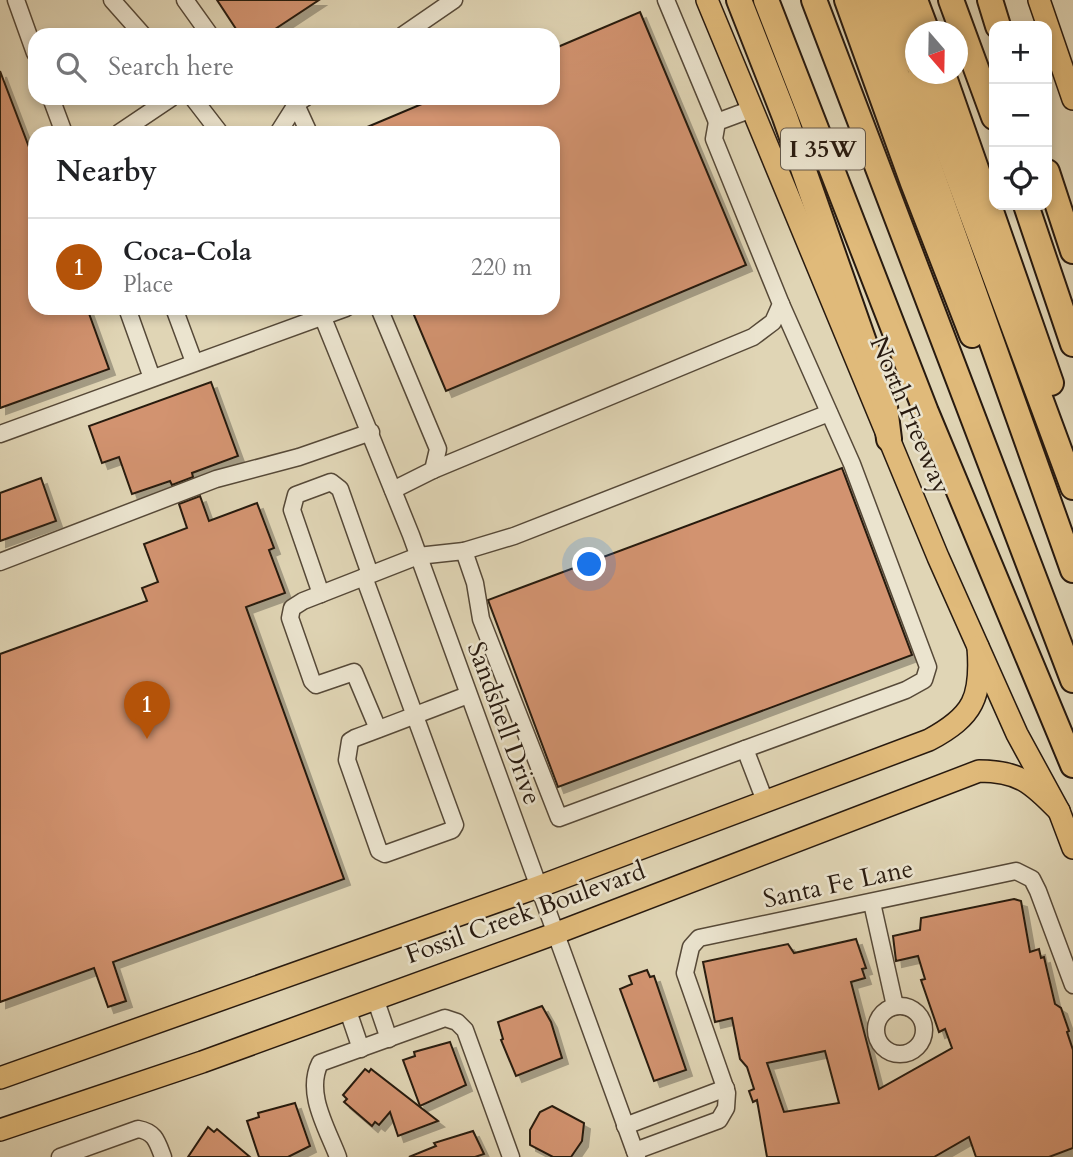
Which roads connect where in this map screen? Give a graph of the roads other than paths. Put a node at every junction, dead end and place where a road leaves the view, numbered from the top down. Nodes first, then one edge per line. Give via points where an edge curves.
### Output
1 (16, 0) edge
2 (111, 0) edge
3 (185, 0) edge
4 (454, 0) edge
5 (666, 0) edge
6 (707, 0) edge
7 (738, 0) edge
8 (766, 0) edge
9 (814, 0) edge
10 (847, 0) edge
11 (870, 0) edge
12 (893, 0) edge
13 (915, 0) edge
14 (951, 0) edge
15 (990, 0) edge
16 (1039, 0) edge
17 (923, 21) edge
18 (997, 21) edge
19 (137, 28) edge
20 (205, 28) edge
21 (412, 28) edge
22 (28, 34) edge
23 (905, 34) edge
24 (924, 84) edge
25 (947, 84) edge
26 (1073, 99) edge
27 (989, 103) edge
28 (54, 105) edge
29 (161, 105) edge
30 (198, 105) edge
31 (295, 105) edge
32 (300, 105) edge
33 (752, 109) junction
34 (717, 122) junction
35 (61, 126) edge
36 (129, 126) edge
37 (215, 126) edge
38 (282, 126) edge
39 (307, 126) edge
40 (1052, 187) edge
41 (1028, 210) edge
42 (1073, 251) edge
43 (780, 304) junction
44 (130, 315) edge
45 (177, 315) edge
46 (316, 315) edge
47 (322, 315) edge
48 (382, 315) edge
49 (1073, 344) edge
50 (194, 362) junction
51 (152, 378) junction
52 (829, 413) junction
53 (371, 432) junction
54 (0, 433) edge
55 (889, 439) junction
56 (1073, 452) edge
57 (433, 470) junction
58 (1073, 487) edge
59 (393, 490) junction
60 (1064, 547) junction
61 (464, 551) junction
62 (418, 556) junction
63 (0, 562) edge
64 (1073, 570) edge
65 (367, 575) junction
66 (321, 594) junction
67 (978, 648) junction
68 (1073, 680) edge
69 (468, 695) junction
70 (416, 715) junction
71 (378, 729) junction
72 (745, 749) junction
73 (1073, 765) edge
74 (765, 802) junction
75 (1059, 811) junction
76 (1073, 848) edge
77 (538, 887) junction
78 (872, 903) junction
79 (554, 934) junction
80 (1073, 985) edge
81 (375, 998) junction
82 (895, 1006) dead end
83 (347, 1009) junction
84 (389, 1039) junction
85 (354, 1051) junction
86 (0, 1078) edge
87 (726, 1088) junction
88 (625, 1126) junction
89 (0, 1130) edge
90 (636, 1154) edge
91 (60, 1157) edge
92 (163, 1157) edge
93 (338, 1157) edge
94 (511, 1157) edge

1 - 22 street
2 - 19 street
3 - 20 street
4 - 21 street
5 - 34 street
6 - 33 main road, North Freeway
7 - 55 highway via 785,117 884,399
8 - 73 highway, North Freeway / I 35W via 926,412
9 - 68 highway
10 - 60 highway via 1042,513
11 - 60 highway
12 - 23 highway
13 - 17 highway
14 - 27 highway
15 - 18 highway
16 - 26 main road
24 - 58 highway
25 - 56 highway
28 - 35 street
29 - 36 street
30 - 37 street
31 - 38 street
32 - 39 street
33 - 34 street
33 - 55 main road, North Freeway
34 - 43 street via 714,139
40 - 42 highway
41 - 49 highway
43 - 52 street
43 - 57 street via 773,322 753,337
44 - 51 street
45 - 50 street
46 - 50 street
47 - 53 street, Sandshell Drive
48 - 57 street via 438,449
50 - 51 street
51 - 54 street
52 - 61 street via 514,536
52 - 72 street via 928,667 924,680 906,690
53 - 59 street, Sandshell Drive
53 - 63 street via 216,479
55 - 67 main road, North Freeway
57 - 59 street
59 - 62 street, Sandshell Drive
60 - 64 highway
61 - 62 street
61 - 72 street via 481,619 559,818
62 - 65 street
62 - 69 street, Sandshell Drive
65 - 66 street
65 - 66 street via 340,489 331,482 296,495 292,510
65 - 70 street
66 - 71 street via 292,608 290,618 312,681 325,684 354,672
67 - 74 main road, Fossil Creek Boulevard via 980,678 975,700 950,729
67 - 75 main road, North Freeway
69 - 70 street
69 - 77 street, Sandshell Drive
70 - 71 street
70 - 71 street via 456,825 385,853 379,851 347,760 350,741
72 - 74 street
74 - 77 main road, Fossil Creek Boulevard
75 - 76 main road, North Freeway
75 - 79 main road, Fossil Creek Boulevard via 1032,783 1002,771 979,771
77 - 79 street, Sandshell Drive
77 - 86 main road, Fossil Creek Boulevard
78 - 80 street, Santa Fe Lane via 1006,872 1025,873 1038,891
78 - 82 street
78 - 87 street, Santa Fe Lane via 712,933 691,947 685,974
79 - 81 main road, Fossil Creek Boulevard
79 - 88 street, Sandshell Drive
81 - 83 main road, Fossil Creek Boulevard
81 - 84 street
83 - 85 street
83 - 89 main road, Fossil Creek Boulevard
84 - 85 street
84 - 94 street via 445,1018 457,1022 465,1030
85 - 93 street via 320,1063 313,1076 313,1090
87 - 88 street
87 - 90 street via 726,1108 719,1120
88 - 90 street, Sandshell Drive
91 - 92 street via 138,1129 157,1139

